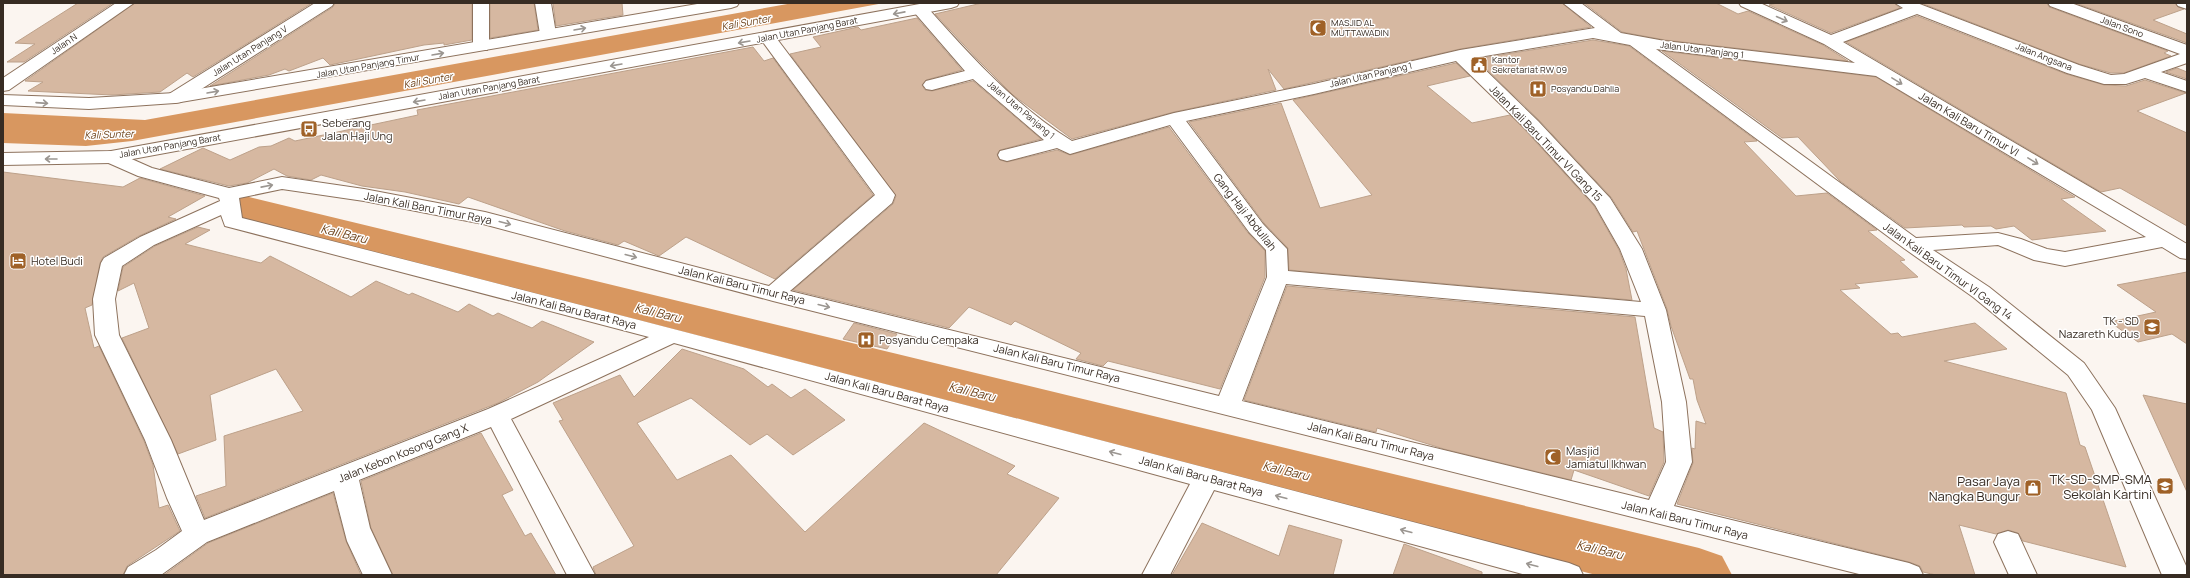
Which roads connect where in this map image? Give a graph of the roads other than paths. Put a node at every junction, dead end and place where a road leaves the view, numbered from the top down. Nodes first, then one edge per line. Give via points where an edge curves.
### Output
1 (126, 3) edge
2 (326, 3) edge
3 (481, 3) edge
4 (543, 3) edge
5 (731, 3) edge
6 (951, 3) edge
7 (1571, 3) edge
8 (1747, 3) edge
9 (2056, 3) edge
10 (1910, 6) edge
11 (920, 9) junction
12 (548, 34) junction
13 (768, 38) junction
14 (1623, 38) junction
15 (1830, 41) junction
16 (482, 46) junction
17 (2187, 51) edge
18 (1460, 55) junction
19 (2187, 57) edge
20 (1880, 71) junction
21 (2148, 72) junction
22 (976, 73) junction
23 (932, 85) dead end
24 (3, 86) edge
25 (2187, 87) edge
26 (175, 98) junction
27 (3, 100) edge
28 (1174, 118) junction
29 (1058, 142) junction
30 (1007, 155) dead end
31 (109, 157) junction
32 (3, 159) edge
33 (229, 199) junction
34 (2165, 240) junction
35 (1912, 245) junction
36 (2187, 253) edge
37 (1278, 277) junction
38 (773, 294) junction
39 (1655, 310) junction
40 (672, 335) junction
41 (1228, 405) junction
42 (497, 415) junction
43 (345, 477) junction
44 (1207, 477) junction
45 (1657, 514) junction
46 (197, 534) junction
47 (2008, 542) dead end
48 (138, 575) edge
49 (378, 575) edge
50 (581, 575) edge
51 (1156, 575) edge
52 (1569, 575) edge
53 (1909, 575) edge
54 (2023, 575) edge
55 (2176, 575) edge

1 - 24 street, Jalan N
2 - 26 street, Jalan Utan Panjang V
3 - 16 street
4 - 12 street
12 -> 5 street, Jalan Utan Panjang Timur
6 - 11 street, Jalan Utan Panjang Barat
7 - 14 street, Jalan Kali Baru Timur VI Gang 14
8 -> 15 street, Jalan Kali Baru Timur VI
9 - 17 street, Jalan Sono
10 - 15 street
10 - 21 street, Jalan Angsana via 2093,76 2110,80 2126,79
11 -> 13 street, Jalan Utan Panjang Barat
11 - 22 street, Jalan Utan Panjang 1
12 - 16 street, Jalan Utan Panjang Timur
13 -> 31 street, Jalan Utan Panjang Barat
13 - 38 street via 885,195 885,199
14 - 18 street, Jalan Utan Panjang 1 via 1593,33
14 - 20 street, Jalan Utan Panjang 1 via 1665,46
14 - 35 street, Jalan Kali Baru Timur VI Gang 14
15 - 20 street, Jalan Kali Baru Timur VI
26 -> 16 street, Jalan Utan Panjang Timur
18 - 28 street, Jalan Utan Panjang 1
18 - 39 street, Jalan Kali Baru Timur VI Gang 15 via 1532,125 1603,202 1631,250
19 - 21 street, Jalan Angsana
20 -> 34 street, Jalan Kali Baru Timur VI
21 - 25 street
22 - 23 street
22 - 29 street, Jalan Utan Panjang 1
27 -> 26 street, Jalan Utan Panjang Timur via 74,105 142,103
28 - 29 street, Jalan Utan Panjang 1 via 1070,148
28 - 37 street, Gang Haji Abdullah via 1256,228 1276,249
29 - 30 street
31 -> 32 street, Jalan Utan Panjang Barat
31 - 33 street, Jalan Kali Baru Timur Raya via 145,172
33 -> 38 street, Jalan Kali Baru Timur Raya via 282,184 364,195 485,218
33 - 40 street, Jalan Kali Baru Barat Raya via 232,222
33 - 46 street via 147,241 112,263 104,299 107,335 158,440
34 - 35 street via 2065,259 1998,239
34 - 36 street, Jalan Kali Baru Timur VI
35 - 55 street, Jalan Kali Baru Timur VI Gang 14 via 1981,292 2076,369 2102,408
37 - 39 street
37 - 41 street, Gang Haji Abdullah
38 -> 41 street, Jalan Kali Baru Timur Raya
39 - 45 street, Jalan Kali Baru Timur VI Gang 15 via 1674,402 1679,462
40 - 42 street, Jalan Kebon Kosong Gang X
44 -> 40 street, Jalan Kali Baru Barat Raya
41 - 45 street, Jalan Kali Baru Timur Raya
42 - 43 street, Jalan Kebon Kosong Gang X
42 - 50 street
43 - 46 street, Jalan Kebon Kosong Gang X
43 - 49 street via 353,516
44 - 51 street
52 -> 44 street, Jalan Kali Baru Barat Raya
45 - 53 street, Jalan Kali Baru Timur Raya
46 - 48 street, Jalan Kebon Kosong Gang X via 166,558
47 - 54 street

